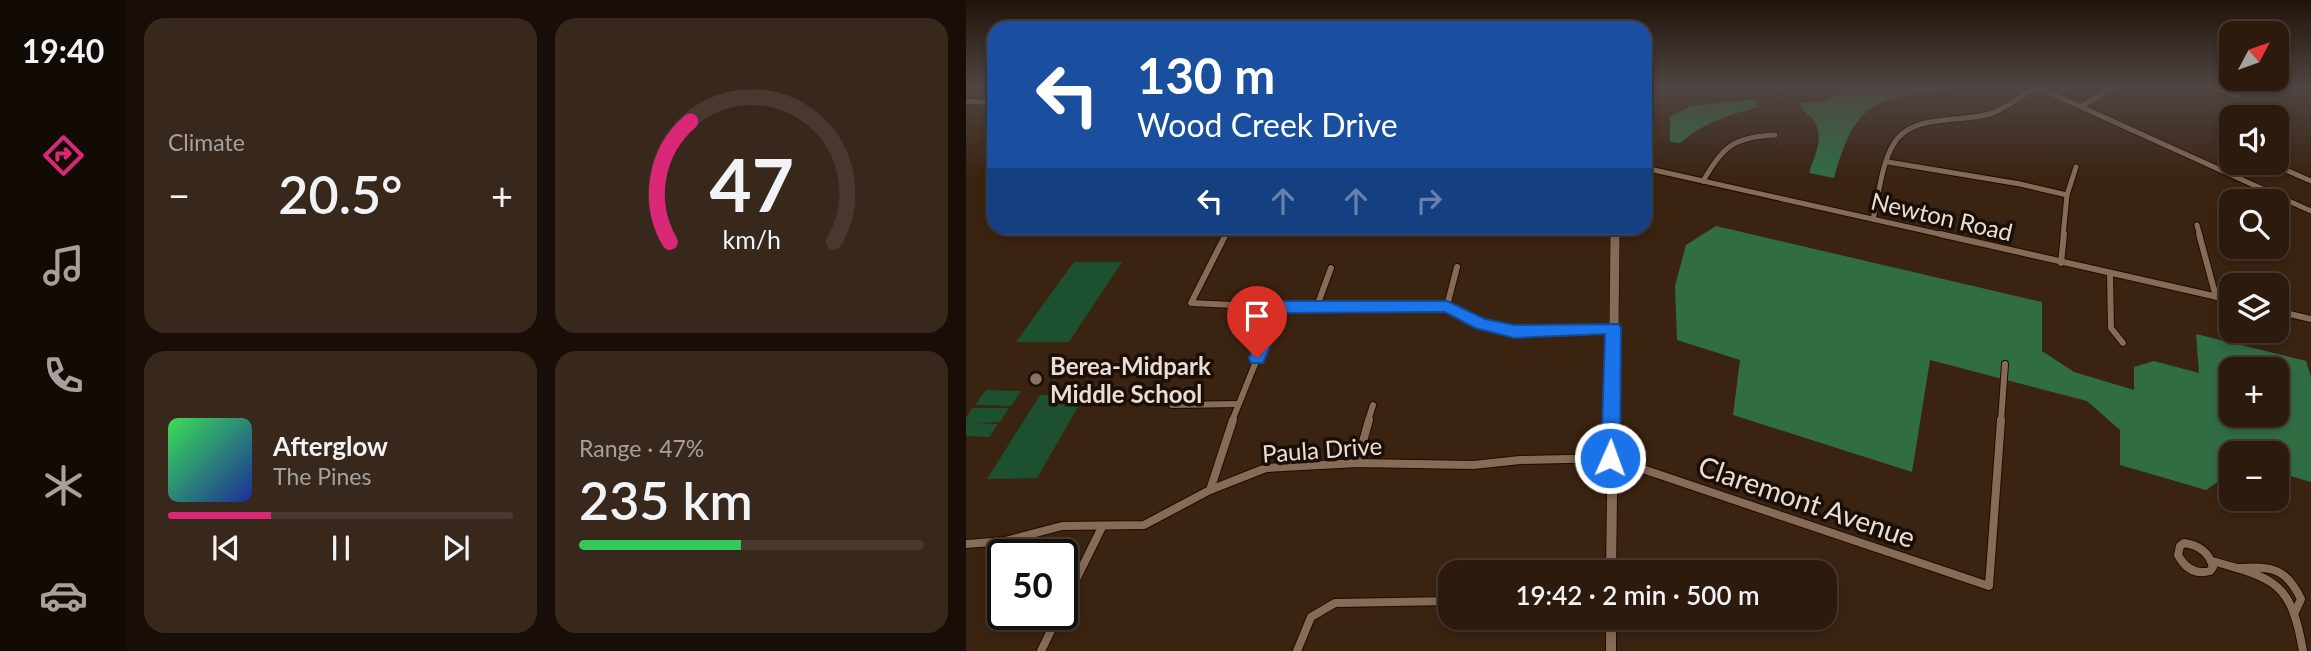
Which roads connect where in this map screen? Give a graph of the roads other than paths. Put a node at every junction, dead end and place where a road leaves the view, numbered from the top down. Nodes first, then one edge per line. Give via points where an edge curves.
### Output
1 (1967, 117) edge
2 (2107, 117) edge
3 (1774, 135) dead end
4 (1888, 162) junction
5 (2076, 167) dead end
6 (1652, 170) edge
7 (2289, 171) edge
8 (1703, 181) junction
9 (2311, 181) edge
10 (2067, 195) junction
11 (2311, 211) edge
12 (1873, 219) junction
13 (2197, 226) dead end
14 (1229, 235) edge
15 (1615, 235) edge
16 (2061, 263) junction
17 (1457, 267) dead end
18 (1331, 268) dead end
19 (2110, 274) junction
20 (2216, 297) junction
21 (2219, 298) edge
22 (1317, 306) junction
23 (1447, 306) junction
24 (1278, 307) junction
25 (2289, 314) edge
26 (2311, 319) edge
27 (1613, 328) junction
28 (2123, 343) dead end
29 (2004, 364) dead end
30 (1238, 404) junction
31 (1172, 405) dead end
32 (1373, 405) dead end
33 (1610, 458) junction
34 (1357, 463) junction
35 (1210, 490) junction
36 (1102, 527) junction
37 (966, 544) edge
38 (1611, 560) edge
39 (2212, 561) junction
40 (2233, 568) junction
41 (1078, 576) edge
42 (1438, 601) edge
43 (2295, 612) junction
44 (1051, 630) edge
45 (1611, 630) edge
46 (1041, 651) edge
47 (1297, 651) edge
48 (1611, 651) edge
49 (2303, 651) edge

1 - 4 street via 1929,122 1906,132 1894,143
2 - 11 street
3 - 8 street via 1754,135 1723,148
4 - 10 street
4 - 12 street
5 - 10 street
6 - 8 street, Newton Road
7 - 9 street
8 - 12 street, Newton Road
10 - 16 street
12 - 16 street, Newton Road
13 - 20 street
14 - 24 street via 1191,303
15 - 27 main road
16 - 19 street, Newton Road
17 - 23 street
18 - 22 street
19 - 20 street, Newton Road
19 - 28 street via 2111,328
20 - 21 street, Newton Road
22 - 23 street
22 - 24 street
23 - 27 street via 1481,324 1514,331
24 - 30 street
25 - 26 street
27 - 33 main road
29 - 33 street, Claremont Avenue via 1989,586
30 - 31 street
30 - 35 street
32 - 34 street
33 - 34 street, Paula Drive via 1473,466
33 - 38 main road
34 - 35 street, Paula Drive via 1266,468
35 - 36 street, Paula Drive via 1144,525
36 - 37 street, Paula Drive via 1062,526 1005,541
36 - 41 street
39 - 39 street via 2197,546 2184,543 2178,550 2181,561 2199,573 2210,571
39 - 40 street
40 - 43 street via 2261,576 2280,589
40 - 43 street via 2274,568 2293,580 2301,599
42 - 47 street via 1335,603 1311,617
43 - 49 street
44 - 46 street
45 - 48 main road

